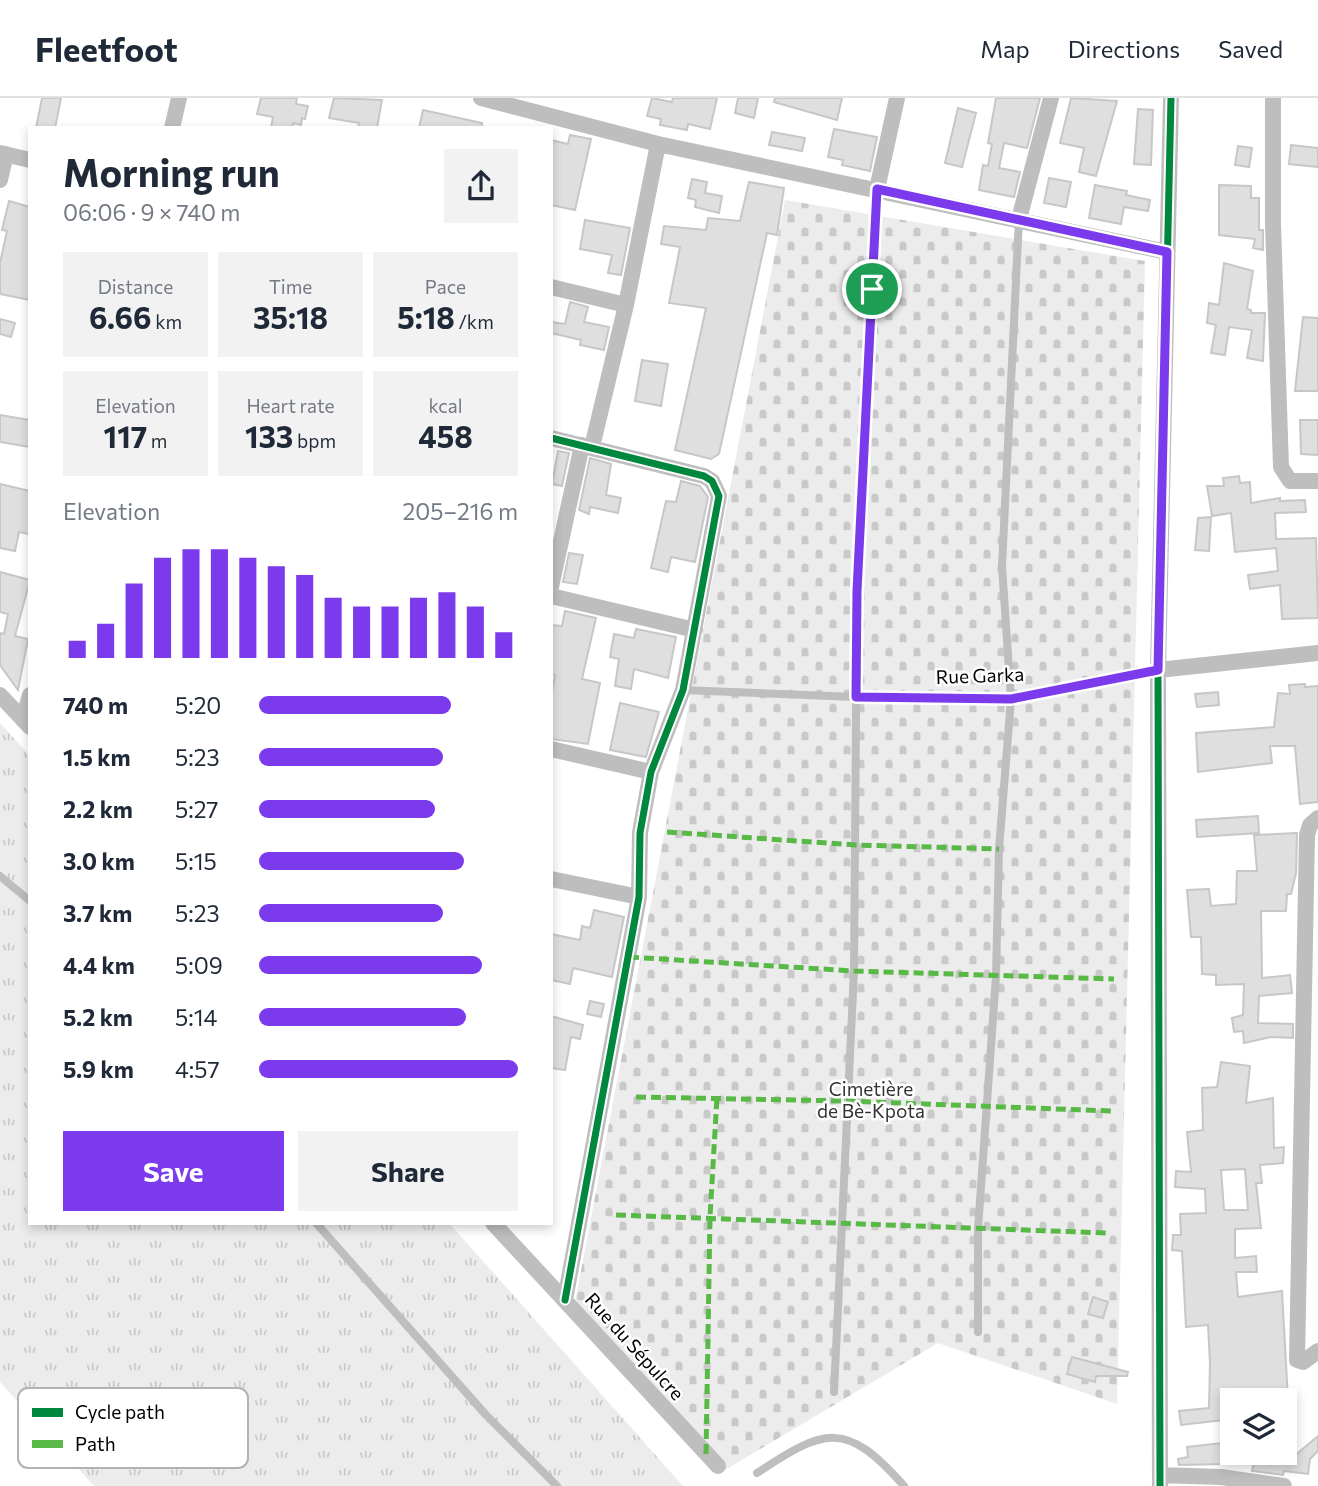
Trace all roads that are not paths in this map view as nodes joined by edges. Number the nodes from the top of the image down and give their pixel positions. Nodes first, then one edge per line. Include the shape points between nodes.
1 (179, 98) edge
2 (481, 98) edge
3 (897, 98) edge
4 (1051, 98) edge
5 (1171, 98) edge
6 (1273, 98) edge
7 (499, 100) edge
8 (172, 126) edge
9 (657, 144) junction
10 (3, 154) edge
11 (28, 160) edge
12 (0, 180) edge
13 (877, 189) junction
14 (1019, 219) junction
15 (1167, 252) junction
16 (553, 287) edge
17 (626, 305) junction
18 (553, 438) edge
19 (587, 446) junction
20 (1318, 481) edge
21 (553, 579) edge
22 (553, 596) edge
23 (695, 630) junction
24 (1318, 653) edge
25 (1158, 670) junction
26 (683, 690) junction
27 (0, 695) edge
28 (856, 697) junction
29 (1011, 699) junction
30 (27, 724) edge
31 (553, 748) edge
32 (651, 772) junction
33 (1314, 821) edge
34 (0, 876) edge
35 (553, 879) edge
36 (639, 897) junction
37 (28, 899) edge
38 (318, 1225) edge
39 (495, 1225) edge
40 (565, 1300) junction
41 (978, 1332) dead end
42 (1318, 1351) edge
43 (834, 1392) dead end
44 (718, 1466) dead end
45 (757, 1473) dead end
46 (1160, 1480) edge
47 (557, 1486) edge
48 (904, 1486) edge
49 (1284, 1486) edge

1 - 8 street
2 - 7 street
3 - 13 street
4 - 14 street
5 - 15 street
6 - 20 street via 1281,467 1290,481
7 - 9 street
9 - 13 street
9 - 17 street
10 - 11 street
10 - 12 street
13 - 14 street
13 - 28 lane
14 - 15 street
14 - 29 lane via 1002,566
15 - 25 street
16 - 17 street
17 - 19 street
18 - 19 street
19 - 21 street
19 - 23 street via 705,476 717,488
22 - 23 street
23 - 26 street
24 - 25 street, Rue Garka
25 - 29 lane, Rue Garka
25 - 46 street
26 - 28 lane, Rue Garka
26 - 32 street
27 - 30 street
28 - 29 lane, Rue Garka
28 - 43 lane via 854,971
29 - 41 lane via 978,1229
31 - 32 street
32 - 36 street via 640,833
33 - 42 street via 1307,835 1297,1360 1303,1362
34 - 37 lane
35 - 36 street
36 - 40 street
38 - 47 lane via 486,1415
39 - 40 street, Rue du Sépulcre
40 - 44 street, Rue du Sépulcre
45 - 48 lane via 781,1457 833,1435 859,1446
46 - 49 street via 1221,1477

